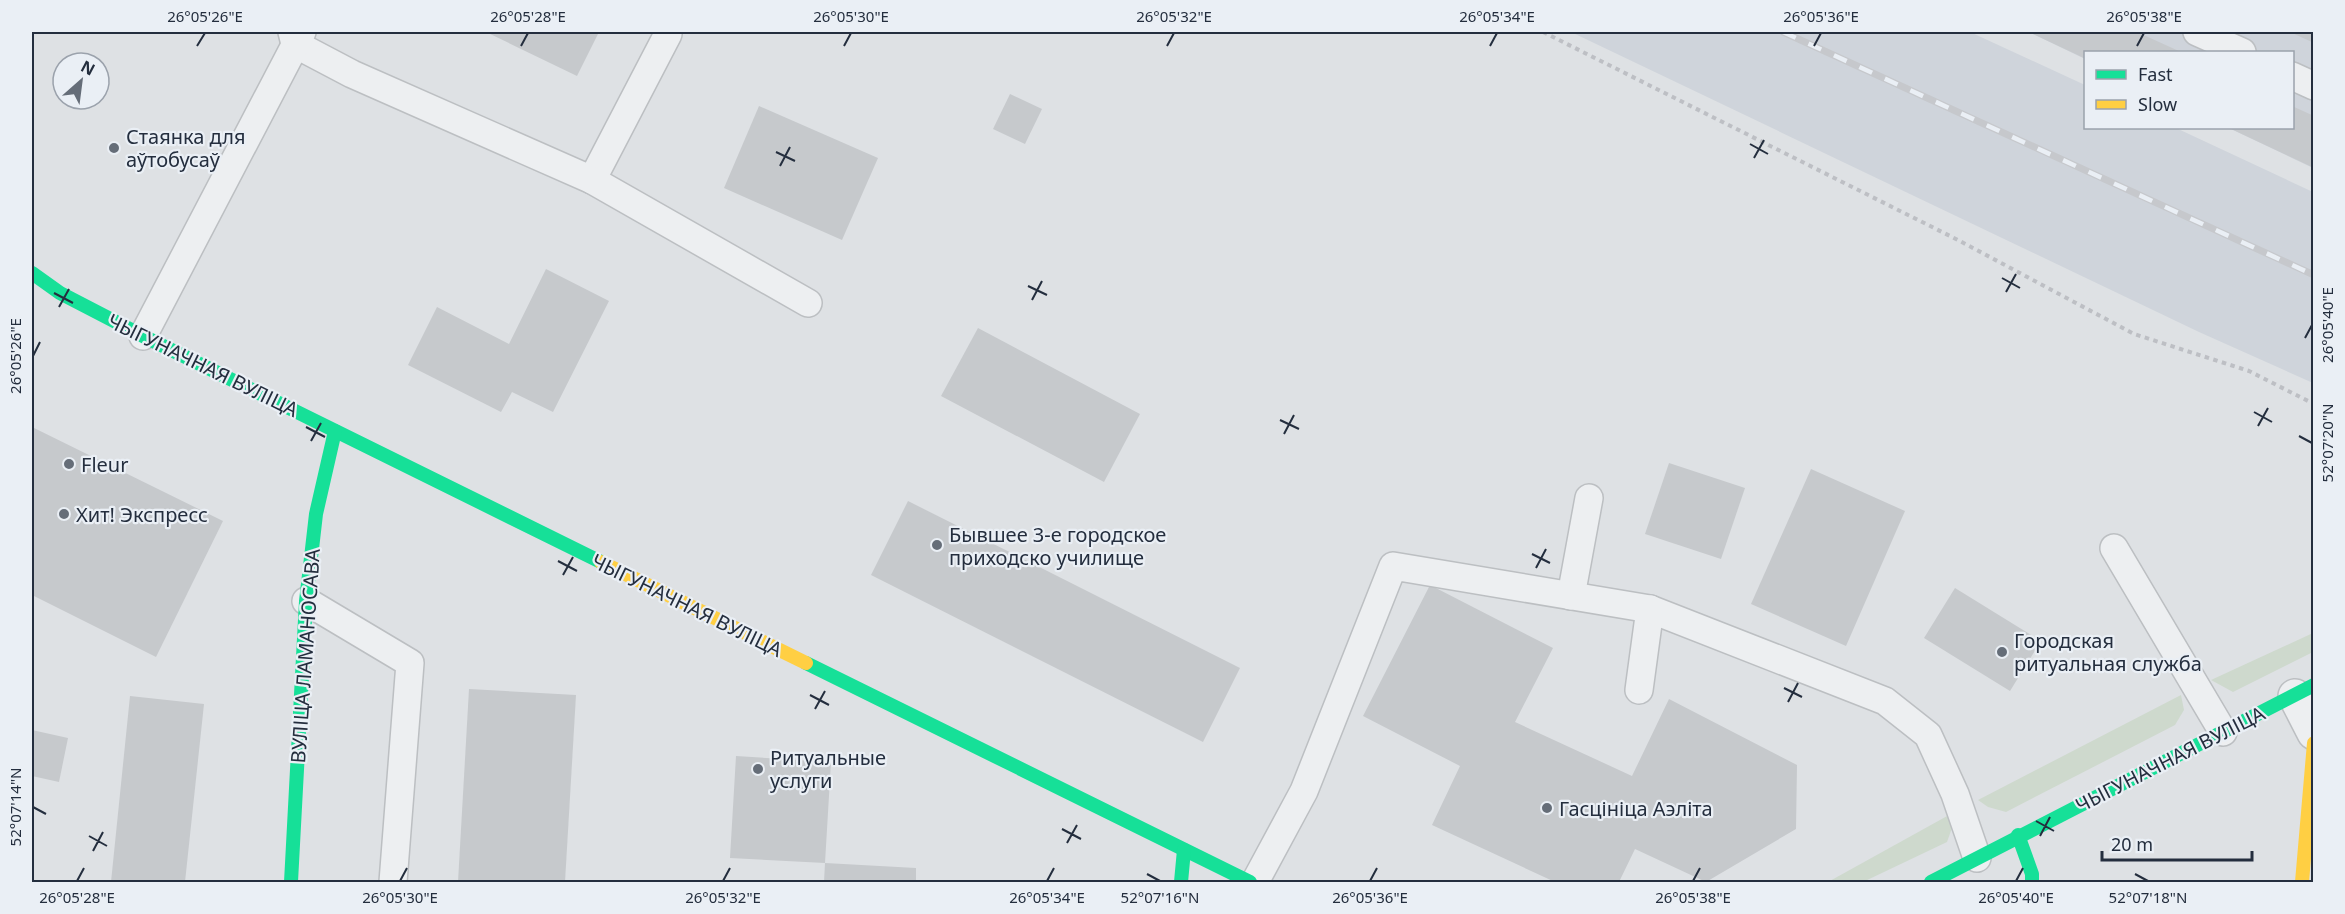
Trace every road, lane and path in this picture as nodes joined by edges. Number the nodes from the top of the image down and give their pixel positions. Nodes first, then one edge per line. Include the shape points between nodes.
1 (1543, 32) edge
2 (2197, 32) edge
3 (668, 34) dead end
4 (296, 36) edge
5 (2240, 51) edge
6 (2294, 77) edge
7 (2313, 86) edge
8 (592, 180) junction
9 (32, 273) edge
10 (808, 303) dead end
11 (142, 336) junction
12 (2313, 404) edge
13 (335, 431) junction
14 (1589, 498) dead end
15 (2114, 548) dead end
16 (1571, 596) junction
17 (306, 601) junction
18 (1650, 609) junction
19 (1638, 690) dead end
20 (2304, 691) edge
21 (2223, 732) junction
22 (2313, 733) edge
23 (2313, 743) edge
24 (2018, 835) junction
25 (1184, 850) junction
26 (1977, 858) junction
27 (291, 882) edge
28 (393, 882) edge
29 (1182, 882) edge
30 (1250, 882) edge
31 (1255, 882) edge
32 (1931, 882) edge
33 (2032, 882) edge
34 (2302, 882) edge

1 - 12 path via 1958,240 2134,334 2249,371
2 - 5 lane
3 - 8 lane
4 - 8 lane via 352,74
4 - 11 lane
6 - 7 lane
8 - 10 lane
9 - 11 street, ЧЫГУНАЧНАЯ ВУЛІЦА via 60,293
11 - 13 street, ЧЫГУНАЧНАЯ ВУЛІЦА
13 - 17 street, ВУЛІЦА ЛАМАНОСАВА via 316,514
13 - 25 street, ЧЫГУНАЧНАЯ ВУЛІЦА
14 - 16 lane
15 - 21 lane
16 - 18 lane
16 - 31 lane via 1393,566 1304,791
17 - 27 street, ВУЛІЦА ЛАМАНОСАВА
17 - 28 lane via 410,663
18 - 19 lane
18 - 26 lane via 1885,701 1928,735 1955,794
20 - 21 street, ЧЫГУНАЧНАЯ ВУЛІЦА
20 - 22 street
21 - 24 street, ЧЫГУНАЧНАЯ ВУЛІЦА
23 - 34 street
24 - 26 street, ЧЫГУНАЧНАЯ ВУЛІЦА
24 - 33 street
25 - 29 street
25 - 30 street, ЧЫГУНАЧНАЯ ВУЛІЦА
26 - 32 street, ЧЫГУНАЧНАЯ ВУЛІЦА

